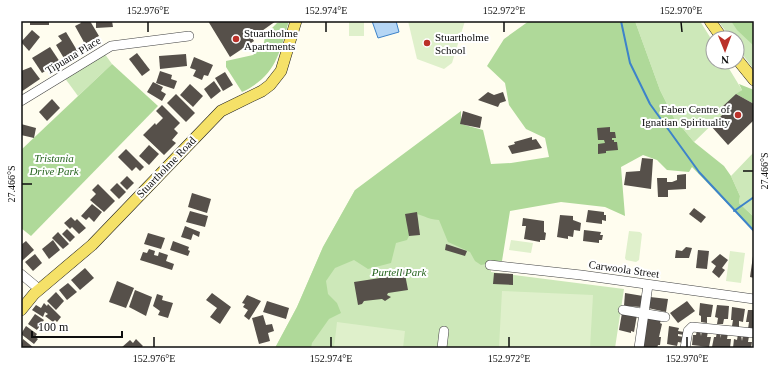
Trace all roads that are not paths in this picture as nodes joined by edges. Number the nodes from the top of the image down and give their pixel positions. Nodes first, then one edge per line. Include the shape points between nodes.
1 (296, 21) edge
2 (710, 21) edge
3 (716, 30) edge
4 (189, 36) dead end
5 (745, 69) edge
6 (754, 80) edge
7 (21, 101) edge
8 (490, 265) dead end
9 (21, 274) edge
10 (648, 285) junction
11 (40, 289) junction
12 (754, 299) edge
13 (21, 310) edge
14 (623, 310) dead end
15 (644, 313) junction
16 (664, 317) dead end
17 (444, 331) dead end
18 (754, 333) edge
19 (442, 348) edge
20 (639, 348) edge
21 (685, 348) edge

1 - 11 main road, Stuartholme Road via 281,71 270,85 221,111 92,245
2 - 3 main road
4 - 7 street, Tipuana Place via 111,46
5 - 6 main road
8 - 10 street, Carwoola Street
9 - 11 street
10 - 12 street, Carwoola Street
10 - 15 street
11 - 13 main road, Stuartholme Road
14 - 15 street
15 - 16 street
15 - 20 street
17 - 19 street
18 - 21 street via 692,327 688,331

